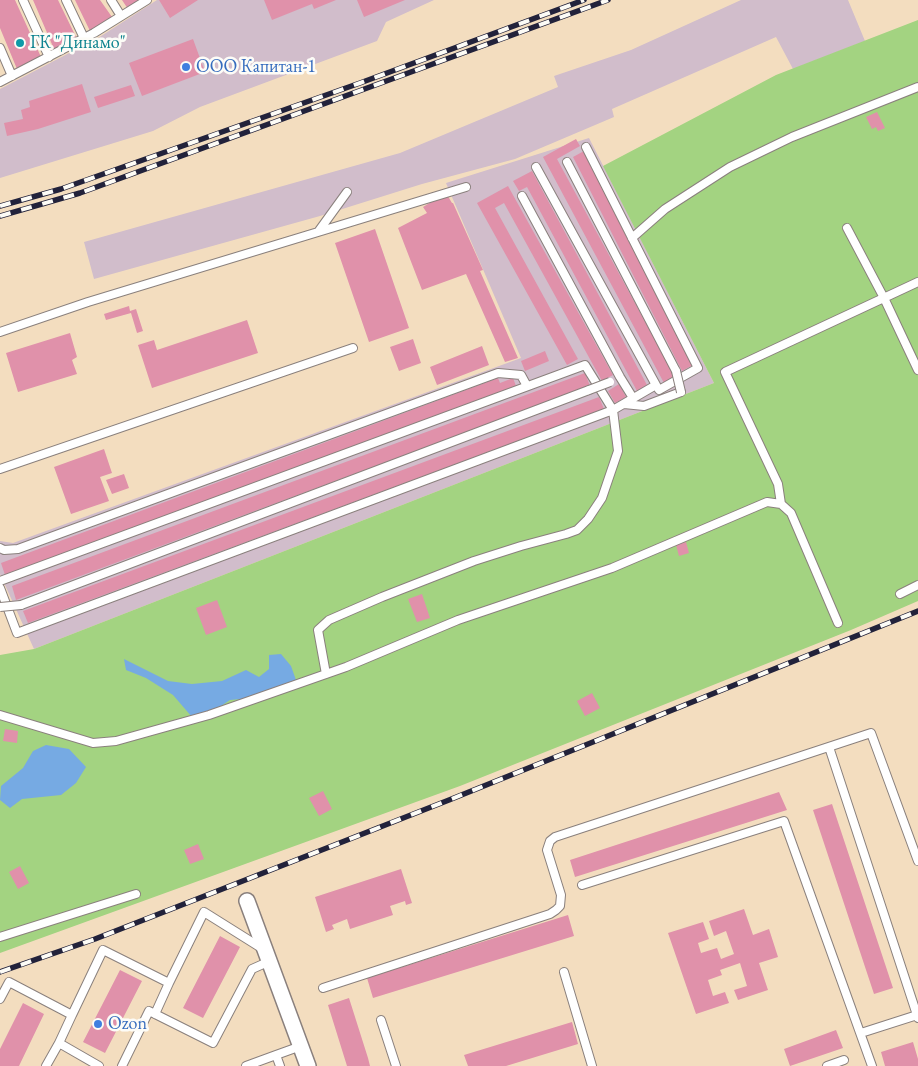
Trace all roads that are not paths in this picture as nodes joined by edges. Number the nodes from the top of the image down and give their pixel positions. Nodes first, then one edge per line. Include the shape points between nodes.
1 (23, 0) edge
2 (66, 0) edge
3 (111, 0) edge
4 (147, 0) edge
5 (121, 16) junction
6 (84, 38) junction
7 (0, 48) edge
8 (49, 57) junction
9 (12, 76) junction
10 (0, 82) edge
11 (918, 87) edge
12 (586, 147) dead end
13 (567, 162) dead end
14 (536, 167) dead end
15 (466, 187) dead end
16 (347, 192) dead end
17 (522, 196) dead end
18 (847, 228) dead end
19 (318, 232) junction
20 (632, 238) junction
21 (918, 282) edge
22 (884, 298) junction
23 (0, 332) edge
24 (353, 348) dead end
25 (918, 370) edge
26 (620, 377) junction
27 (656, 385) junction
28 (527, 386) junction
29 (633, 398) junction
30 (624, 404) junction
31 (613, 410) junction
32 (0, 469) edge
33 (781, 504) junction
34 (0, 548) edge
35 (0, 581) edge
36 (918, 585) edge
37 (0, 588) edge
38 (900, 594) dead end
39 (0, 607) edge
40 (838, 623) dead end
41 (326, 674) junction
42 (0, 715) edge
43 (829, 747) junction
44 (918, 861) edge
45 (582, 885) dead end
46 (136, 894) dead end
47 (247, 900) dead end
48 (0, 937) edge
49 (268, 956) junction
50 (564, 972) dead end
51 (169, 983) junction
52 (323, 988) dead end
53 (0, 999) edge
54 (155, 1014) junction
55 (72, 1016) junction
56 (918, 1017) edge
57 (381, 1020) dead end
58 (861, 1033) junction
59 (59, 1043) junction
60 (301, 1046) junction
61 (276, 1055) junction
62 (844, 1060) dead end
63 (46, 1066) edge
64 (100, 1066) edge
65 (122, 1066) edge
66 (246, 1066) edge
67 (280, 1066) edge
68 (308, 1066) edge
69 (396, 1066) edge
70 (592, 1066) edge
71 (827, 1066) edge
72 (872, 1066) edge

1 - 8 lane
2 - 6 lane
3 - 5 lane
4 - 5 lane
5 - 6 lane
6 - 8 lane
7 - 9 lane
8 - 9 lane
9 - 10 lane
11 - 20 lane via 792,137 730,167 665,209
12 - 20 lane
13 - 30 lane, bridge via 676,371 681,392 644,406
14 - 27 lane
15 - 19 lane
16 - 19 lane
17 - 26 lane
18 - 22 lane
19 - 23 lane
20 - 27 lane via 698,368 659,390
21 - 22 lane
22 - 25 lane
22 - 33 lane via 725,372 778,484
24 - 32 lane
26 - 29 lane
26 - 39 lane, bridge via 21,605
27 - 29 lane
28 - 31 lane via 585,365
28 - 34 lane via 521,375 498,373 18,549
28 - 35 lane
29 - 30 lane
30 - 31 lane
31 - 37 lane via 18,633
31 - 41 lane via 618,451 602,498 577,530 474,562 329,620 318,630
33 - 40 lane via 791,513
33 - 41 lane via 767,502 612,568 458,620
36 - 38 lane
41 - 42 lane via 209,715 116,741 93,743
43 - 44 lane via 871,733
43 - 52 lane via 554,837 547,850 561,895 556,910
43 - 56 lane
45 - 58 lane via 784,821
46 - 48 lane
47 - 49 street
49 - 51 lane via 204,912
49 - 54 lane via 252,968 214,1043
49 - 60 street
50 - 70 lane
51 - 54 lane
51 - 55 lane via 104,950
53 - 55 lane via 9,982
54 - 65 lane via 149,1010
55 - 59 lane
56 - 58 lane
57 - 69 lane
58 - 72 lane
59 - 63 lane
59 - 64 lane
60 - 61 lane
60 - 68 street
61 - 66 lane
61 - 67 lane
62 - 71 lane

